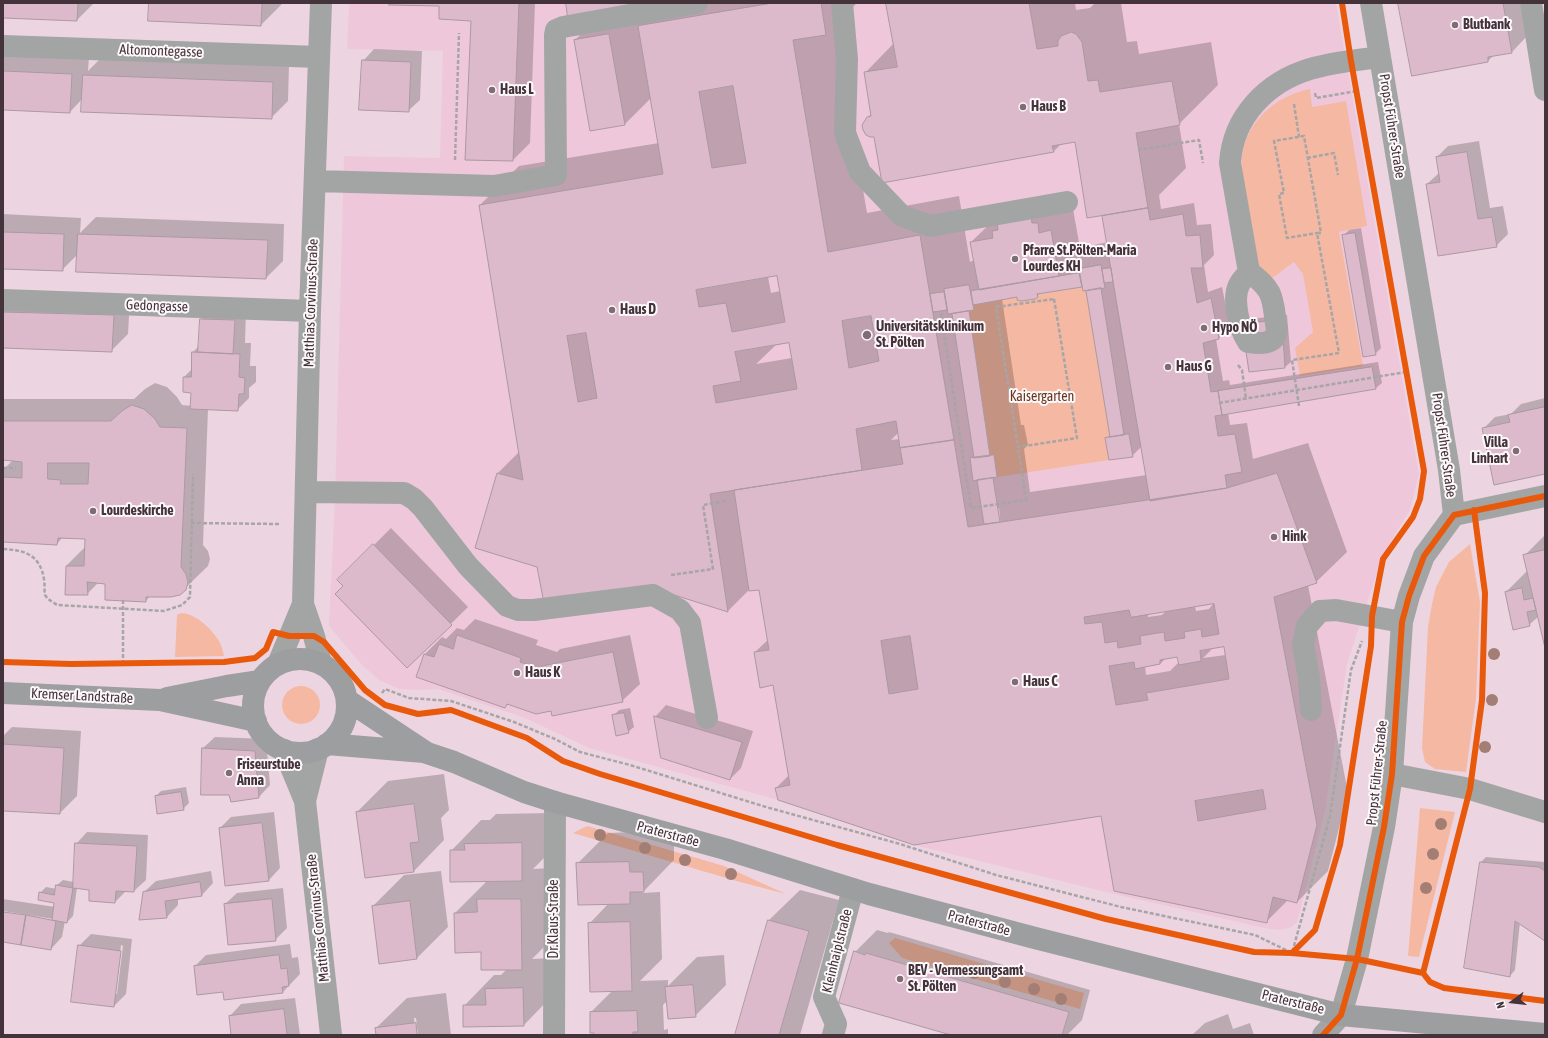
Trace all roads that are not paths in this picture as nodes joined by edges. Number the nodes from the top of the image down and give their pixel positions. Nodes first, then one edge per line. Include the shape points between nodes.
1 (321, 3) edge
2 (697, 3) edge
3 (842, 3) edge
4 (1371, 3) edge
5 (1531, 3) edge
6 (3, 46) edge
7 (319, 57) junction
8 (1380, 57) junction
9 (1545, 90) edge
10 (316, 180) junction
11 (1067, 202) dead end
12 (1249, 272) dead end
13 (3, 300) edge
14 (310, 311) junction
15 (306, 492) junction
16 (1545, 496) edge
17 (1454, 515) junction
18 (303, 604) junction
19 (1402, 622) junction
20 (321, 663) junction
21 (278, 664) junction
22 (260, 681) junction
23 (3, 692) edge
24 (160, 700) junction
25 (347, 700) junction
26 (1311, 710) dead end
27 (707, 718) dead end
28 (256, 721) junction
29 (323, 746) junction
30 (284, 750) junction
31 (427, 753) junction
32 (1392, 774) junction
33 (305, 801) junction
34 (555, 802) junction
35 (1545, 812) edge
36 (853, 889) junction
37 (1341, 1015) junction
38 (1545, 1034) edge
39 (331, 1035) edge
40 (554, 1035) edge
41 (833, 1035) edge
42 (1322, 1035) edge

1 - 7 street, Matthias Corvinus-Straße
2 - 10 street via 556,30 556,175 494,186
3 - 11 street via 847,59 845,133 860,172 902,216 930,226
4 - 8 street, Propst Führer-Straße
5 - 9 street
6 - 7 street, Altomontegasse
7 - 10 street, Matthias Corvinus-Straße
8 - 12 street via 1311,69 1290,77 1264,93 1241,122 1234,137 1230,163
8 - 17 street, Propst Führer-Straße via 1449,470
10 - 14 street, Matthias Corvinus-Straße
13 - 14 street, Gedongasse
14 - 15 street, Matthias Corvinus-Straße
15 - 18 street, Matthias Corvinus-Straße
15 - 27 street via 404,493 423,508 494,595 507,606 518,610 653,595 680,610 690,623
16 - 17 street
17 - 19 street, Propst Führer-Straße via 1424,556
18 - 20 street, Matthias Corvinus-Straße
18 - 21 street, Matthias Corvinus-Straße
19 - 26 street via 1336,610 1320,611 1307,626 1303,645
19 - 32 street, Propst Führer-Straße
20 - 21 main road via 301,658
20 - 25 main road via 336,675
21 - 22 main road
22 - 24 main road, Kremser Landstraße
22 - 28 main road via 254,701
23 - 24 main road, Kremser Landstraße
24 - 28 main road, Kremser Landstraße
25 - 29 main road via 342,725 334,738
25 - 31 main road, Praterstraße
28 - 30 main road via 267,739
29 - 30 main road via 301,752
29 - 31 main road, Praterstraße
29 - 33 street, Matthias Corvinus-Straße
30 - 33 street, Matthias Corvinus-Straße
31 - 34 main road, Praterstraße
32 - 35 street via 1470,789
32 - 37 street, Propst Führer-Straße via 1358,959
33 - 39 street, Matthias Corvinus-Straße
34 - 36 main road, Praterstraße via 725,849
34 - 40 street, Dr.Klaus-Straße
36 - 37 main road, Praterstraße via 1027,936
36 - 41 street, Kleinhaiplstraße via 824,997 836,1024
37 - 38 main road, Praterstraße
37 - 42 street, Propst Führer-Straße

